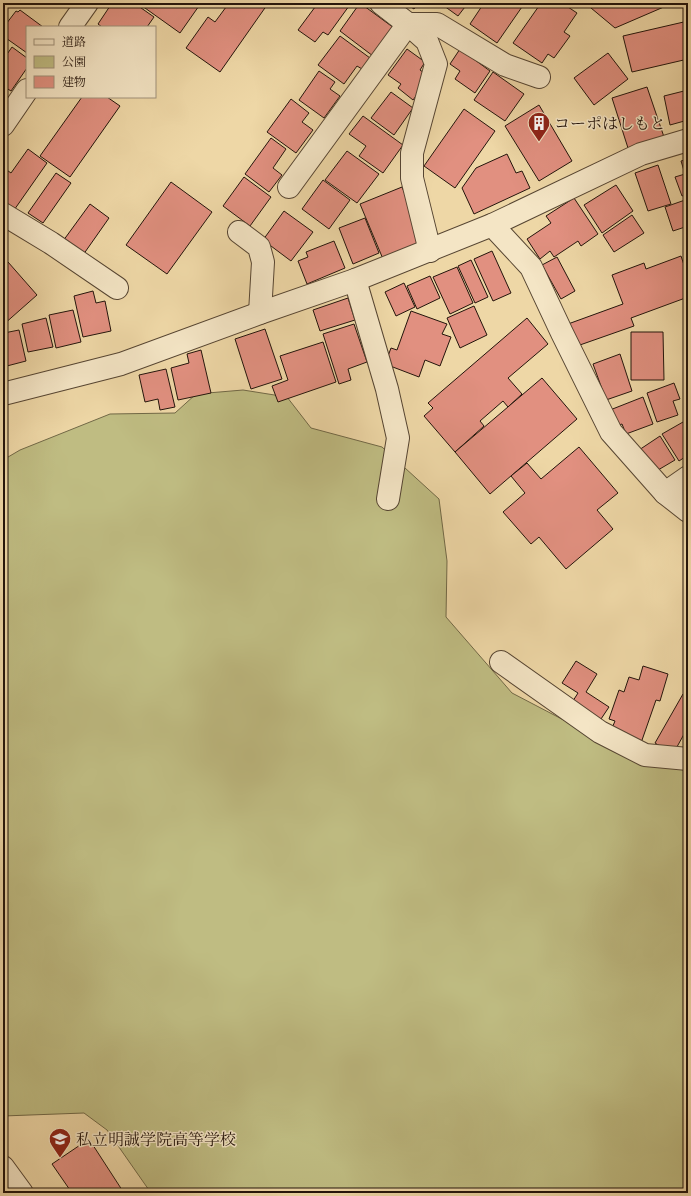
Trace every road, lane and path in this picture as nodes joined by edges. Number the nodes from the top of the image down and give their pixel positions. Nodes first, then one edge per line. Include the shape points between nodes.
1 (87, 3) edge
2 (381, 3) edge
3 (408, 24) junction
4 (71, 26) edge
5 (539, 77) dead end
6 (26, 91) edge
7 (3, 125) edge
8 (688, 140) edge
9 (289, 187) dead end
10 (3, 214) edge
11 (492, 225) junction
12 (239, 232) dead end
13 (430, 251) junction
14 (355, 280) junction
15 (117, 288) dead end
16 (260, 313) junction
17 (3, 394) edge
18 (688, 477) edge
19 (665, 493) junction
20 (388, 499) dead end
21 (688, 511) edge
22 (501, 662) dead end
23 (688, 759) edge
24 (3, 1167) edge
25 (22, 1193) edge

1 - 4 street
2 - 3 street
3 - 5 street via 437,24 505,65
3 - 9 street
3 - 13 street via 427,41 436,64 412,153 412,178
6 - 7 street
8 - 11 street via 641,154
10 - 15 street
11 - 13 street
11 - 19 street via 531,267 611,432
12 - 16 street via 259,247 263,262
13 - 14 street
14 - 16 street
14 - 20 street via 387,389 398,438
16 - 17 street via 121,364
18 - 19 street
19 - 21 street
22 - 23 street via 600,732 645,755
24 - 25 street

